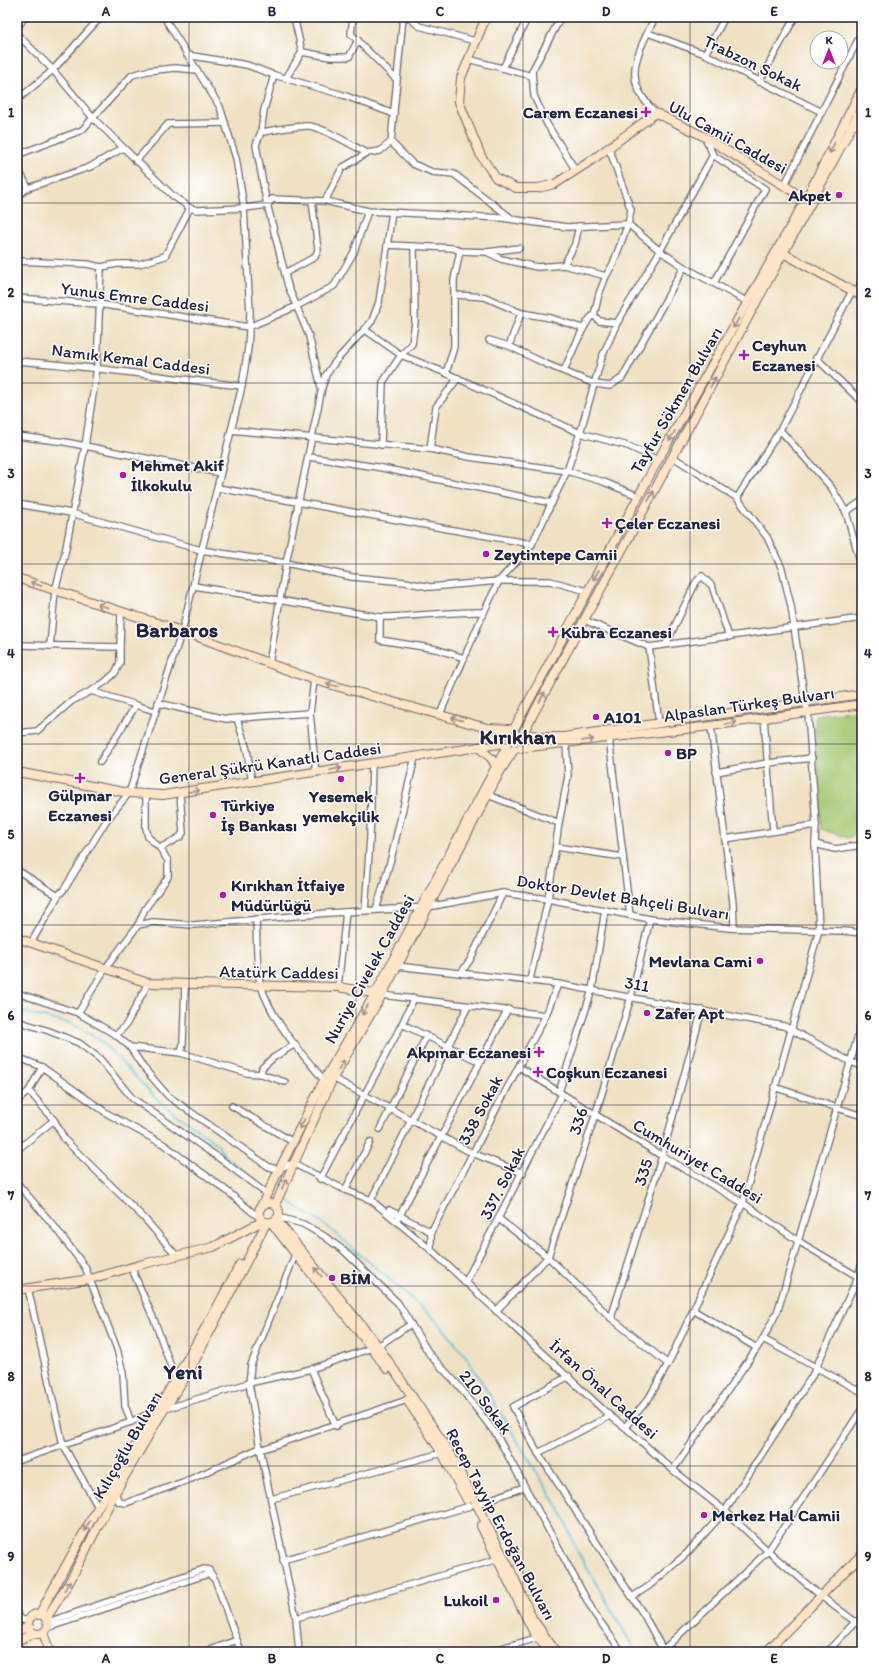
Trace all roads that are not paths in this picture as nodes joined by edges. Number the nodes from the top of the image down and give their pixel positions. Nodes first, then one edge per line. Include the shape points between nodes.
1 (25, 17) edge
2 (104, 17) edge
3 (164, 17) edge
4 (294, 17) edge
5 (353, 17) edge
6 (403, 17) edge
7 (408, 17) edge
8 (486, 17) edge
9 (528, 17) edge
10 (561, 17) edge
11 (655, 17) edge
12 (725, 17) edge
13 (795, 17) edge
14 (17, 28) edge
15 (862, 32) edge
16 (648, 33) junction
17 (17, 34) edge
18 (358, 40) junction
19 (475, 41) junction
20 (302, 52) junction
21 (705, 54) junction
22 (187, 55) junction
23 (468, 58) junction
24 (502, 68) junction
25 (53, 70) junction
26 (197, 70) junction
27 (274, 75) junction
28 (532, 76) junction
29 (286, 78) junction
30 (396, 80) junction
31 (759, 82) junction
32 (862, 88) edge
33 (17, 100) edge
34 (862, 107) edge
35 (822, 112) junction
36 (656, 113) junction
37 (394, 114) junction
38 (93, 118) junction
39 (225, 123) junction
40 (848, 126) junction
41 (862, 126) edge
42 (261, 132) junction
43 (705, 137) junction
44 (391, 142) junction
45 (123, 148) junction
46 (609, 148) junction
47 (367, 153) junction
48 (17, 155) edge
49 (713, 155) junction
50 (136, 160) junction
51 (17, 166) edge
52 (576, 171) junction
53 (784, 186) junction
54 (28, 188) junction
55 (17, 196) edge
56 (806, 199) junction
57 (312, 200) junction
58 (325, 201) junction
59 (268, 205) junction
60 (190, 208) junction
61 (244, 208) junction
62 (368, 211) junction
63 (392, 212) junction
64 (512, 220) junction
65 (628, 224) junction
66 (579, 226) junction
67 (387, 245) junction
68 (414, 246) junction
69 (519, 248) dead end
70 (460, 250) junction
71 (660, 251) junction
72 (487, 252) junction
73 (783, 253) junction
74 (17, 261) edge
75 (564, 265) junction
76 (101, 267) junction
77 (684, 267) junction
78 (285, 273) junction
79 (606, 276) junction
80 (862, 281) edge
81 (714, 283) junction
82 (857, 293) edge
83 (455, 295) junction
84 (17, 298) edge
85 (748, 302) junction
86 (98, 304) junction
87 (297, 306) junction
88 (522, 313) junction
89 (594, 315) junction
90 (617, 323) junction
91 (249, 327) junction
92 (582, 328) junction
93 (364, 329) junction
94 (489, 340) dead end
95 (509, 346) junction
96 (401, 355) junction
97 (816, 358) junction
98 (17, 360) edge
99 (97, 368) junction
100 (564, 370) junction
101 (446, 373) junction
102 (458, 378) junction
103 (595, 384) junction
104 (242, 386) junction
105 (322, 388) junction
106 (862, 402) edge
107 (231, 430) junction
108 (780, 430) junction
109 (580, 433) junction
110 (17, 436) edge
111 (311, 439) junction
112 (381, 445) junction
113 (85, 446) junction
114 (430, 449) junction
115 (673, 457) junction
116 (309, 458) junction
117 (658, 460) junction
118 (567, 471) junction
119 (220, 473) junction
120 (218, 488) junction
121 (638, 496) junction
122 (737, 498) junction
123 (862, 501) edge
124 (552, 503) junction
125 (17, 504) edge
126 (299, 504) junction
127 (846, 512) junction
128 (71, 513) junction
129 (532, 544) junction
130 (201, 550) junction
131 (286, 563) junction
132 (862, 568) edge
133 (17, 578) edge
134 (500, 581) junction
135 (194, 586) junction
136 (55, 591) junction
137 (587, 591) junction
138 (281, 601) junction
139 (121, 612) junction
140 (484, 612) junction
141 (380, 617) junction
142 (862, 618) edge
143 (584, 620) junction
144 (795, 628) junction
145 (182, 631) junction
146 (729, 637) junction
147 (666, 644) junction
148 (17, 645) edge
149 (50, 646) junction
150 (120, 647) junction
151 (649, 647) junction
152 (464, 658) junction
153 (270, 664) junction
154 (314, 680) junction
155 (91, 691) junction
156 (862, 694) edge
157 (158, 702) junction
158 (805, 702) junction
159 (862, 704) edge
160 (136, 705) junction
161 (155, 711) junction
162 (808, 712) junction
163 (310, 713) junction
164 (440, 714) junction
165 (764, 718) junction
166 (237, 719) junction
167 (659, 722) junction
168 (711, 726) junction
169 (512, 728) junction
170 (525, 732) junction
171 (17, 733) edge
172 (609, 737) junction
173 (566, 743) junction
174 (512, 747) junction
175 (479, 748) junction
176 (415, 757) junction
177 (812, 758) junction
178 (100, 762) dead end
179 (372, 763) junction
180 (768, 763) junction
181 (496, 766) junction
182 (17, 772) edge
183 (716, 772) junction
184 (316, 773) junction
185 (252, 782) junction
186 (129, 793) junction
187 (180, 794) junction
188 (146, 795) junction
189 (488, 795) junction
190 (559, 823) junction
191 (816, 825) junction
192 (773, 831) junction
193 (725, 838) junction
194 (815, 844) junction
195 (862, 844) edge
196 (556, 847) junction
197 (160, 848) junction
198 (623, 857) junction
199 (17, 870) edge
200 (503, 893) junction
201 (58, 896) junction
202 (548, 899) junction
203 (425, 907) junction
204 (376, 910) junction
205 (605, 910) junction
206 (366, 911) junction
207 (346, 912) junction
208 (630, 915) junction
209 (256, 919) junction
210 (650, 919) junction
211 (138, 925) junction
212 (734, 928) junction
213 (819, 930) junction
214 (862, 933) edge
215 (17, 938) edge
216 (31, 943) junction
217 (397, 966) junction
218 (105, 969) junction
219 (461, 973) junction
220 (530, 980) junction
221 (148, 983) junction
222 (558, 984) junction
223 (186, 985) junction
224 (260, 985) junction
225 (338, 987) junction
226 (592, 990) junction
227 (17, 993) edge
228 (379, 993) junction
229 (631, 997) junction
230 (414, 998) junction
231 (468, 1006) junction
232 (508, 1009) junction
233 (702, 1010) junction
234 (78, 1013) junction
235 (546, 1015) junction
236 (17, 1021) edge
237 (862, 1022) edge
238 (402, 1024) junction
239 (793, 1030) junction
240 (116, 1035) junction
241 (426, 1037) junction
242 (295, 1044) junction
243 (448, 1046) junction
244 (130, 1047) junction
245 (181, 1053) junction
246 (17, 1057) edge
247 (480, 1062) junction
248 (851, 1062) junction
249 (862, 1066) edge
250 (42, 1067) junction
251 (519, 1067) junction
252 (261, 1074) junction
253 (333, 1078) junction
254 (324, 1080) junction
255 (285, 1082) dead end
256 (774, 1087) junction
257 (29, 1091) junction
258 (560, 1093) junction
259 (364, 1096) junction
260 (17, 1101) edge
261 (232, 1106) dead end
262 (837, 1107) junction
263 (390, 1109) junction
264 (595, 1116) junction
265 (862, 1116) edge
266 (54, 1120) junction
267 (410, 1120) junction
268 (380, 1129) dead end
269 (440, 1136) junction
270 (293, 1142) junction
271 (370, 1142) dead end
272 (17, 1150) edge
273 (472, 1153) junction
274 (662, 1156) junction
275 (293, 1163) junction
276 (278, 1169) junction
277 (523, 1173) junction
278 (320, 1179) junction
279 (17, 1183) edge
280 (345, 1190) junction
281 (266, 1194) junction
282 (371, 1200) junction
283 (744, 1203) junction
284 (275, 1206) junction
285 (260, 1208) junction
286 (399, 1216) junction
287 (499, 1219) junction
288 (271, 1220) junction
289 (431, 1232) junction
290 (798, 1241) junction
291 (431, 1250) junction
292 (176, 1255) junction
293 (295, 1255) junction
294 (548, 1257) junction
295 (862, 1263) edge
296 (131, 1267) junction
297 (860, 1278) edge
298 (90, 1279) junction
299 (465, 1283) junction
300 (28, 1288) junction
301 (17, 1290) edge
302 (693, 1310) junction
303 (496, 1311) junction
304 (611, 1318) junction
305 (411, 1324) junction
306 (763, 1339) junction
307 (375, 1347) junction
308 (757, 1348) junction
309 (668, 1364) junction
310 (816, 1368) junction
311 (311, 1369) junction
312 (568, 1376) junction
313 (175, 1378) junction
314 (249, 1383) junction
315 (862, 1392) edge
316 (407, 1400) junction
317 (161, 1409) junction
318 (862, 1409) edge
319 (610, 1416) junction
320 (131, 1422) junction
321 (336, 1426) junction
322 (625, 1427) junction
323 (62, 1445) junction
324 (260, 1449) junction
325 (442, 1453) junction
326 (538, 1453) junction
327 (17, 1461) edge
328 (673, 1470) junction
329 (524, 1488) junction
330 (115, 1493) junction
331 (271, 1499) junction
332 (473, 1505) junction
333 (98, 1507) junction
334 (725, 1511) junction
335 (768, 1551) junction
336 (862, 1554) edge
337 (498, 1559) junction
338 (284, 1560) junction
339 (821, 1596) junction
340 (632, 1597) junction
341 (17, 1614) edge
342 (296, 1618) junction
343 (856, 1621) junction
344 (40, 1624) junction
345 (862, 1627) edge
346 (17, 1631) edge
347 (537, 1638) junction
348 (237, 1640) junction
349 (17, 1641) edge
350 (663, 1651) edge
351 (50, 1652) edge
352 (205, 1652) edge
353 (241, 1652) edge
354 (299, 1652) edge
355 (487, 1652) edge
356 (549, 1652) edge
357 (556, 1652) edge
358 (622, 1652) edge
359 (766, 1652) edge
360 (827, 1652) edge

1 - 14 street
2 - 25 street via 96,22
3 - 22 street
4 - 20 street
5 - 18 street via 351,34
6 - 30 street
7 - 19 street via 419,26
8 - 19 street, Ulu Camii Caddesi
9 - 24 street
10 - 28 street via 532,71
11 - 16 street
12 - 21 street
13 - 31 street
15 - 35 street
16 - 21 street, Trabzon Sokak
16 - 36 street via 634,69 634,82 644,102
17 - 25 street
18 - 20 street via 349,57 330,57
18 - 30 street
19 - 23 street, Ulu Camii Caddesi
20 - 29 street
21 - 31 street, Trabzon Sokak
22 - 26 street
22 - 27 street via 247,65
23 - 24 street
23 - 52 street, Ulu Camii Caddesi via 461,78 459,102 481,156 496,178 516,188 538,188 555,184
24 - 28 street
25 - 33 street
25 - 38 street
26 - 38 street via 175,68 132,75
26 - 39 street via 220,107
27 - 29 street
27 - 42 street
28 - 52 street via 534,96 547,124
29 - 37 street
30 - 37 street
31 - 35 street, Trabzon Sokak
32 - 40 street, Tayfur Sökmen Bulvarı
34 - 40 street, Tayfur Sökmen Bulvarı
35 - 53 street
36 - 43 street, Ulu Camii Caddesi
36 - 46 street, Ulu Camii Caddesi
37 - 44 street
38 - 45 street
38 - 48 street via 82,130
39 - 50 street via 168,124
39 - 61 street via 236,158
40 - 41 street
40 -> 56 street, Tayfur Sökmen Bulvarı
40 - 73 street, Tayfur Sökmen Bulvarı
42 - 47 street via 308,126 322,129
42 - 59 street via 256,145
43 - 49 street
43 - 53 street, Ulu Camii Caddesi
44 - 47 street via 380,151
44 - 64 street via 413,164 432,172 454,174
45 - 50 street
45 - 54 street via 90,167
46 - 52 street, Ulu Camii Caddesi
46 - 65 street via 631,210
47 - 58 street via 342,168
49 - 71 street
49 - 81 street via 765,189
50 - 60 street via 172,195
51 - 54 street
53 - 56 street, Ulu Camii Caddesi
54 - 55 street
56 - 85 street, Tayfur Sökmen Bulvarı
57 - 58 street
57 - 59 street via 272,199
57 - 78 street via 318,250 315,257
58 - 62 street
59 - 61 street
59 - 78 street
60 - 61 street
60 - 76 street via 165,256 139,264
61 - 91 street
62 - 63 street
62 - 87 street via 354,252 334,286
63 - 64 street
63 - 67 street
64 - 66 street
65 - 66 street
65 - 71 street
65 - 79 street
66 - 75 street via 575,244
67 - 68 street
67 - 93 street via 378,302 372,321
68 - 70 street
68 - 96 street via 416,322 412,344
69 - 72 street
70 - 72 street
70 - 83 street via 454,280
71 - 77 street
71 - 90 street
72 - 75 street via 501,259 537,267
73 - 82 street
115 -> 73 street, Tayfur Sökmen Bulvarı
74 - 76 street
75 - 79 street
76 - 86 street
77 - 81 street
77 - 103 street via 622,378 610,386
78 - 87 street
79 - 89 street
80 - 82 street
81 - 85 street
82 - 97 street
83 - 88 street via 485,297
83 - 101 street via 454,347
84 - 86 street, Yunus Emre Caddesi
85 -> 117 street, Tayfur Sökmen Bulvarı
86 - 91 street, Yunus Emre Caddesi
86 - 99 street
87 - 91 street
87 - 105 street via 309,336
88 - 92 street via 551,318
88 - 95 street
89 - 90 street via 599,321
89 - 92 street via 590,316
90 - 103 street via 602,357
91 - 104 street
92 - 100 street
93 - 96 street
93 - 105 street via 326,376
94 - 95 street
95 - 100 street
96 - 101 street
96 - 112 street via 383,382
97 - 106 street
97 - 108 street
98 - 99 street, Namık Kemal Caddesi
99 - 104 street, Namık Kemal Caddesi
99 - 113 street
100 - 103 street
101 - 102 street
102 - 109 street
102 - 114 street via 436,407
103 - 109 street
104 - 107 street
105 - 111 street
107 - 111 street
107 - 119 street
108 - 122 street
108 - 127 street via 831,486
109 - 117 street via 628,446
109 - 118 street
110 - 113 street
111 - 112 street
111 - 116 street
112 - 114 street
113 - 119 street
113 - 128 street
114 - 118 street via 469,458
115 - 122 street
143 -> 115 street, Tayfur Sökmen Bulvarı
116 - 124 street via 377,468
116 - 126 street
117 - 121 street, Tayfur Sökmen Bulvarı
118 - 121 street
118 - 124 street
119 - 120 street
120 - 126 street
120 - 130 street
121 -> 137 street, Tayfur Sökmen Bulvarı
122 - 144 street via 767,536 782,569
123 - 127 street
124 - 129 street
125 - 128 street
126 - 129 street
126 - 131 street
127 - 132 street
128 - 130 street
128 - 136 street via 65,553
129 - 134 street
130 - 131 street
130 - 135 street
131 - 134 street via 430,587
131 - 138 street
136 -> 133 street
134 - 137 street via 550,582
134 - 140 street
135 - 138 street
135 - 145 street
139 -> 136 street
136 - 149 street
137 - 169 street, Tayfur Sökmen Bulvarı
138 - 141 street
138 - 153 street
139 - 145 street
139 - 150 street
140 - 141 street via 460,611
140 - 152 street
141 - 152 street via 380,640 436,649
142 - 144 street
143 - 151 street
170 -> 143 street, Tayfur Sökmen Bulvarı
144 - 146 street
144 - 158 street
145 - 153 street
145 - 157 street
146 - 147 street
146 - 147 street via 712,586 702,576 696,582
147 - 151 street
148 - 149 street
149 - 150 street
150 - 155 street via 120,663 115,673
151 - 167 street
152 - 164 street
153 - 154 street
154 - 163 street
164 -> 154 street
155 - 160 street
155 - 171 street via 72,701 37,731
156 - 158 street, Alpaslan Türkeş Bulvarı
157 - 161 street
157 - 166 street via 211,716
158 - 162 street
158 - 167 street, Alpaslan Türkeş Bulvarı
159 - 162 street, Alpaslan Türkeş Bulvarı
160 - 161 street
160 - 178 street
161 - 186 street
162 - 165 street, Alpaslan Türkeş Bulvarı
162 - 177 street
163 - 166 street
163 - 184 street
169 -> 164 street via 487,728
168 -> 165 street, Alpaslan Türkeş Bulvarı
165 - 180 street
166 - 185 street via 247,750
167 - 170 street, Alpaslan Türkeş Bulvarı via 563,737 543,737
168 - 172 street, Alpaslan Türkeş Bulvarı
168 - 183 street
169 - 170 street
169 - 174 street, Nuriye Civelek Caddesi via 504,735
170 - 174 street, Nuriye Civelek Caddesi via 526,743
173 -> 172 street, Alpaslan Türkeş Bulvarı
172 - 198 street
173 - 174 street, Alpaslan Türkeş Bulvarı
173 - 190 street via 568,776
174 - 175 street, General Şükrü Kanatlı Caddesi
174 - 181 street, Nuriye Civelek Caddesi
174 - 189 street, Nuriye Civelek Caddesi
175 - 176 street, General Şükrü Kanatlı Caddesi
175 - 181 street
176 - 179 street, General Şükrü Kanatlı Caddesi
176 - 204 street
177 - 180 street
177 - 191 street
184 -> 179 street, General Şükrü Kanatlı Caddesi
179 - 206 street
180 - 183 street
180 - 192 street
181 - 203 street, Nuriye Civelek Caddesi
182 - 186 street, General Şükrü Kanatlı Caddesi
183 - 193 street
184 - 185 street, General Şükrü Kanatlı Caddesi
187 -> 185 street, General Şükrü Kanatlı Caddesi
186 - 188 street, General Şükrü Kanatlı Caddesi
186 - 201 street via 106,821
187 - 188 street, General Şükrü Kanatlı Caddesi
187 - 197 street via 183,833
188 - 197 street via 148,837
189 - 190 street
189 - 203 street, Nuriye Civelek Caddesi
190 - 196 street
191 - 192 street
191 - 194 street
192 - 193 street
193 - 212 street
194 - 195 street via 835,849
194 - 213 street
196 - 198 street
196 - 202 street
197 - 211 street via 168,861 168,877 145,909
198 - 208 street
199 - 201 street
200 - 202 street, Doktor Devlet Bahçeli Bulvarı
200 - 203 street, Doktor Devlet Bahçeli Bulvarı
200 - 219 street
201 - 216 street
202 - 205 street, Doktor Devlet Bahçeli Bulvarı
202 - 220 street
203 - 204 street, Doktor Devlet Bahçeli Bulvarı
203 - 217 street, Nuriye Civelek Caddesi
203 - 228 street, Nuriye Civelek Caddesi
204 - 206 street, Doktor Devlet Bahçeli Bulvarı
205 - 208 street, Doktor Devlet Bahçeli Bulvarı
205 - 226 street, 337. Sokak
206 - 207 street, Doktor Devlet Bahçeli Bulvarı
207 - 209 street, Doktor Devlet Bahçeli Bulvarı
207 - 225 street
208 - 210 street, Doktor Devlet Bahçeli Bulvarı
209 - 211 street, Doktor Devlet Bahçeli Bulvarı via 194,925 153,922
209 - 224 street
210 - 212 street, Doktor Devlet Bahçeli Bulvarı
210 - 229 street, 336
211 - 218 street
212 - 213 street, Doktor Devlet Bahçeli Bulvarı
213 - 214 street, Doktor Devlet Bahçeli Bulvarı
213 - 239 street
215 - 216 street, Atatürk Caddesi
216 - 218 street, Atatürk Caddesi
217 - 219 street, 311
217 - 228 street, Nuriye Civelek Caddesi
218 - 221 street, Atatürk Caddesi
218 - 234 street
219 - 220 street, 311
220 - 222 street, 311
221 - 223 street, Atatürk Caddesi
221 - 240 street via 126,1025
222 - 226 street, 311
222 - 235 street, 338 Sokak
223 - 224 street, Atatürk Caddesi
223 - 245 street
224 - 225 street, Atatürk Caddesi
224 - 242 street via 275,1016
225 - 228 street, Atatürk Caddesi
226 - 229 street, 311
226 - 258 street, 337. Sokak
227 - 234 street
228 - 230 street, Atatürk Caddesi
253 -> 228 street, Nuriye Civelek Caddesi
228 -> 254 street, Nuriye Civelek Caddesi
229 - 233 street, 311
229 - 264 street, 336
230 - 231 street, Atatürk Caddesi
230 - 238 street
231 - 232 street, Atatürk Caddesi
231 - 243 street
232 - 235 street, Atatürk Caddesi
232 - 247 street
233 - 239 street, 311
233 - 274 street, 335
234 - 240 street
235 - 251 street, 338 Sokak
236 - 281 street via 79,1043 100,1059 132,1098
237 - 248 street
238 - 241 street
238 - 259 street
239 - 248 street, 311
239 - 256 street
240 - 244 street
241 - 243 street
241 - 263 street
242 - 252 street via 272,1058 262,1068
242 - 254 street
243 - 247 street
243 - 267 street
244 - 245 street
244 - 276 street via 142,1067 168,1096 269,1167
245 - 252 street via 248,1073
246 - 250 street
247 - 269 street
248 - 249 street, 311
248 - 262 street
250 - 257 street
250 - 288 street via 108,1114 163,1144
251 - 258 street, Cumhuriyet Caddesi
251 - 273 street, 338 Sokak
252 - 255 street
253 - 254 street
253 - 259 street
253 - 275 street, Nuriye Civelek Caddesi
254 -> 270 street, Nuriye Civelek Caddesi
256 - 262 street
256 - 283 street
257 - 260 street
257 - 266 street
258 - 264 street, Cumhuriyet Caddesi
258 - 277 street, 337. Sokak
259 - 263 street
259 - 278 street
261 - 270 street
262 - 265 street
262 - 290 street
263 - 267 street
263 - 268 street
264 - 274 street, Cumhuriyet Caddesi
264 - 294 street, 336
266 - 272 street
266 - 292 street via 65,1140 144,1218
267 - 269 street
267 - 282 street
269 - 273 street
269 - 286 street
270 - 276 street, Nuriye Civelek Caddesi
271 - 280 street
273 - 277 street
273 - 289 street, 338 Sokak
274 - 283 street, Cumhuriyet Caddesi
274 - 304 street, 335
275 - 276 street
275 - 278 street, İrfan Önal Caddesi
284 -> 275 street, Nuriye Civelek Caddesi
276 - 281 street, Nuriye Civelek Caddesi
277 - 287 street, 337. Sokak
278 - 280 street, İrfan Önal Caddesi
279 - 298 street via 54,1226 85,1267
280 - 282 street, İrfan Önal Caddesi
281 - 285 street, Nuriye Civelek Caddesi
282 - 286 street, İrfan Önal Caddesi
282 - 291 street, İrfan Önal Caddesi
283 - 290 street, Cumhuriyet Caddesi
283 - 302 street
284 - 285 street via 266,1203
284 - 288 street via 278,1210
285 - 288 street via 259,1215
286 - 289 street, İrfan Önal Caddesi
287 - 294 street
287 - 299 street, 337. Sokak
288 - 292 street via 213,1247
288 - 293 street, Recep Tayyip Erdoğan Bulvarı
288 - 305 street, 210 Sokak via 303,1224 343,1250 398,1303
307 -> 288 street, Recep Tayyip Erdoğan Bulvarı
288 - 313 street, Kılıçoğlu Bulvarı
288 - 317 street, Kılıçoğlu Bulvarı via 190,1370
289 - 291 street, 338 Sokak
290 - 297 street, Cumhuriyet Caddesi
290 - 306 street via 778,1310
291 - 299 street, İrfan Önal Caddesi
292 - 296 street
293 - 307 street, Recep Tayyip Erdoğan Bulvarı
293 - 314 street via 251,1365
294 - 303 street, 336
294 - 304 street
295 - 297 street
296 - 298 street
296 - 313 street via 155,1322
297 - 310 street
298 - 300 street
298 - 320 street via 123,1373 124,1406
299 - 303 street, İrfan Önal Caddesi
300 - 301 street
300 - 323 street
302 - 308 street
302 - 309 street
303 - 312 street, İrfan Önal Caddesi
304 - 309 street
305 - 307 street
305 - 329 street, 210 Sokak via 430,1355 459,1386 496,1434
306 - 308 street
306 - 310 street
307 - 311 street
307 - 316 street, Recep Tayyip Erdoğan Bulvarı
307 - 332 street, Recep Tayyip Erdoğan Bulvarı via 449,1451
308 - 328 street
309 - 322 street via 649,1398
310 - 315 street
310 - 334 street
311 - 314 street
311 - 321 street
312 - 319 street, İrfan Önal Caddesi
312 - 326 street via 513,1407
313 - 317 street, Kılıçoğlu Bulvarı
314 - 317 street
314 - 324 street
316 - 321 street
316 - 325 street, Recep Tayyip Erdoğan Bulvarı
317 - 320 street
317 - 330 street, Kılıçoğlu Bulvarı
317 - 333 street, Kılıçoğlu Bulvarı
318 - 335 street
319 - 322 street, İrfan Önal Caddesi
319 - 326 street
320 - 323 street
321 - 324 street
322 - 328 street, İrfan Önal Caddesi
323 - 327 street
323 - 333 street
324 - 330 street via 191,1479 126,1503 119,1502
324 - 331 street
325 - 331 street
325 - 332 street, Recep Tayyip Erdoğan Bulvarı
326 - 340 street
328 - 334 street, İrfan Önal Caddesi
329 - 332 street
329 - 358 street, 210 Sokak via 594,1613
344 -> 330 street, Kılıçoğlu Bulvarı via 70,1581
331 - 338 street
332 - 337 street, Recep Tayyip Erdoğan Bulvarı
332 - 338 street
332 - 357 street, Recep Tayyip Erdoğan Bulvarı via 510,1569 532,1618
333 -> 344 street, Kılıçoğlu Bulvarı
334 - 335 street, İrfan Önal Caddesi
334 - 340 street via 687,1553 649,1586
335 - 339 street, İrfan Önal Caddesi
335 - 350 street
336 - 339 street
337 - 342 street
337 - 347 street, Recep Tayyip Erdoğan Bulvarı
338 - 342 street
339 - 343 street, İrfan Önal Caddesi
339 - 359 street
340 - 350 street
341 - 344 street via 22,1620
342 - 354 street
343 - 345 street, İrfan Önal Caddesi
343 - 360 street
344 - 346 street
344 - 348 street via 209,1574 216,1582
344 - 349 street
344 - 351 street
347 - 355 street
347 - 356 street, Recep Tayyip Erdoğan Bulvarı
348 - 352 street
348 - 353 street

